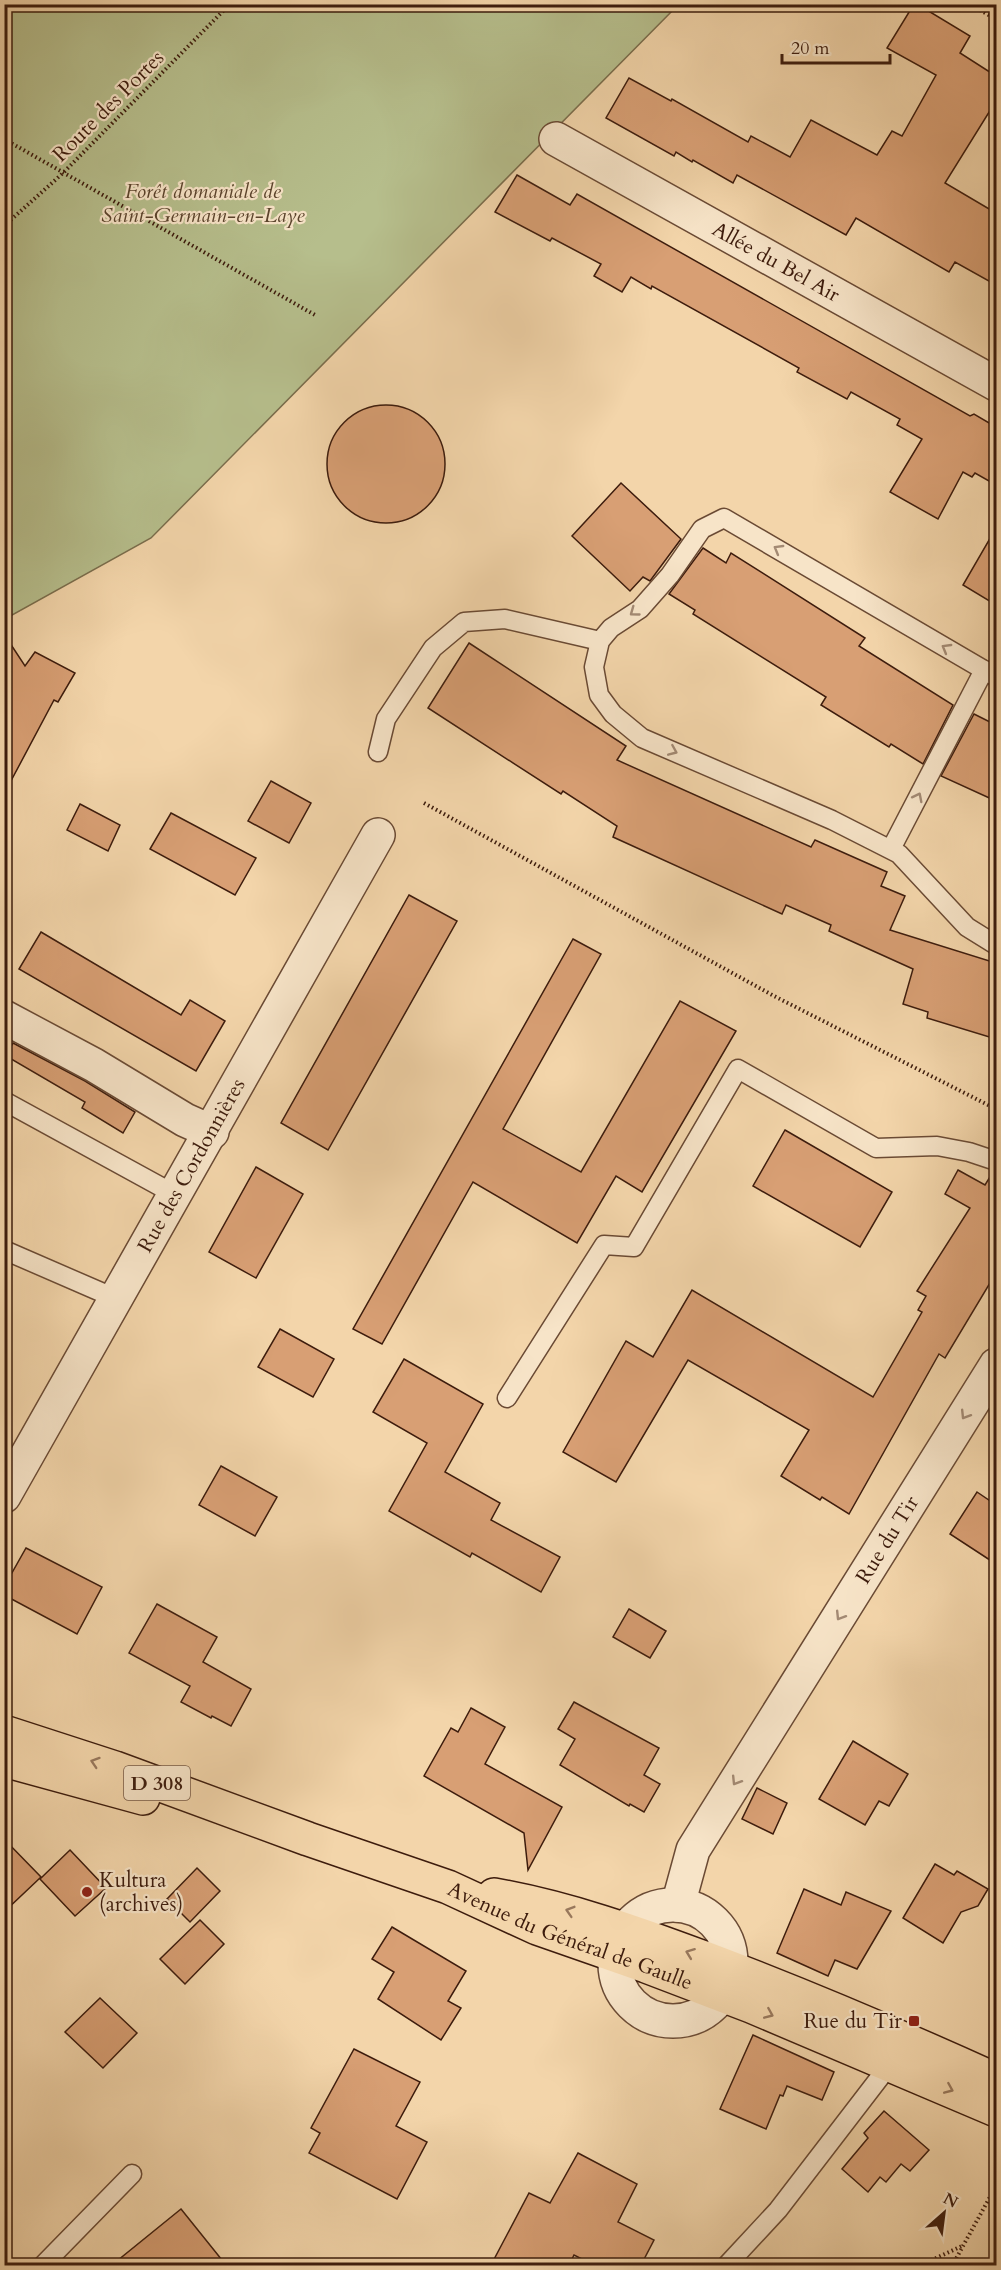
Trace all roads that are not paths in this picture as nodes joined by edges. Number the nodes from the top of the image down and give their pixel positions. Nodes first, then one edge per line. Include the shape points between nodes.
1 (556, 139) dead end
2 (996, 384) edge
3 (600, 641) junction
4 (990, 674) edge
5 (378, 752) dead end
6 (378, 835) dead end
7 (891, 849) junction
8 (996, 945) edge
9 (4, 1017) edge
10 (4, 1101) edge
11 (212, 1131) junction
12 (996, 1161) edge
13 (174, 1194) junction
14 (4, 1250) edge
15 (117, 1299) junction
16 (996, 1365) edge
17 (507, 1398) dead end
18 (4, 1496) edge
19 (4, 1732) edge
20 (4, 1760) edge
21 (308, 1839) junction
22 (678, 1905) junction
23 (621, 1942) junction
24 (726, 1982) junction
25 (899, 2053) junction
26 (996, 2080) edge
27 (996, 2110) edge
28 (132, 2174) dead end
29 (42, 2265) edge
30 (726, 2265) edge

1 - 2 street, Allée du Bel Air
4 -> 3 lane via 724,518 702,528 670,575 640,609 611,628
3 - 5 lane via 505,619 464,622 433,648 386,719
3 -> 7 lane via 594,667 599,695 613,714 642,738
7 -> 4 lane
6 - 11 street, Rue des Cordonnières
7 - 8 lane via 967,927
9 - 11 street via 185,1120
10 - 13 lane
11 - 13 street, Rue des Cordonnières
12 - 17 lane via 937,1146 876,1148 738,1069 634,1247 604,1245
13 - 15 street, Rue des Cordonnières
14 - 15 lane
15 - 18 street, Rue des Cordonnières
16 -> 22 street, Rue du Tir via 693,1850
21 -> 19 main road, D 308
20 - 21 main road, D 308
21 - 23 main road, Avenue du Général de Gaulle / D 308 via 448,1887 537,1928
22 - 23 street via 650,1910 634,1920
22 - 24 street via 709,1916 720,1929 731,1959
23 - 24 main road, Avenue du Général de Gaulle / D 308
23 - 24 street via 616,1973 623,1991 640,2010 655,2018 687,2019 702,2013 715,2003
24 - 25 main road, Avenue du Général de Gaulle / D 308
25 - 26 main road, Avenue du Général de Gaulle / D 308
25 -> 27 main road, Avenue du Général de Gaulle / D 308
25 - 30 lane via 778,2210
28 - 29 lane

